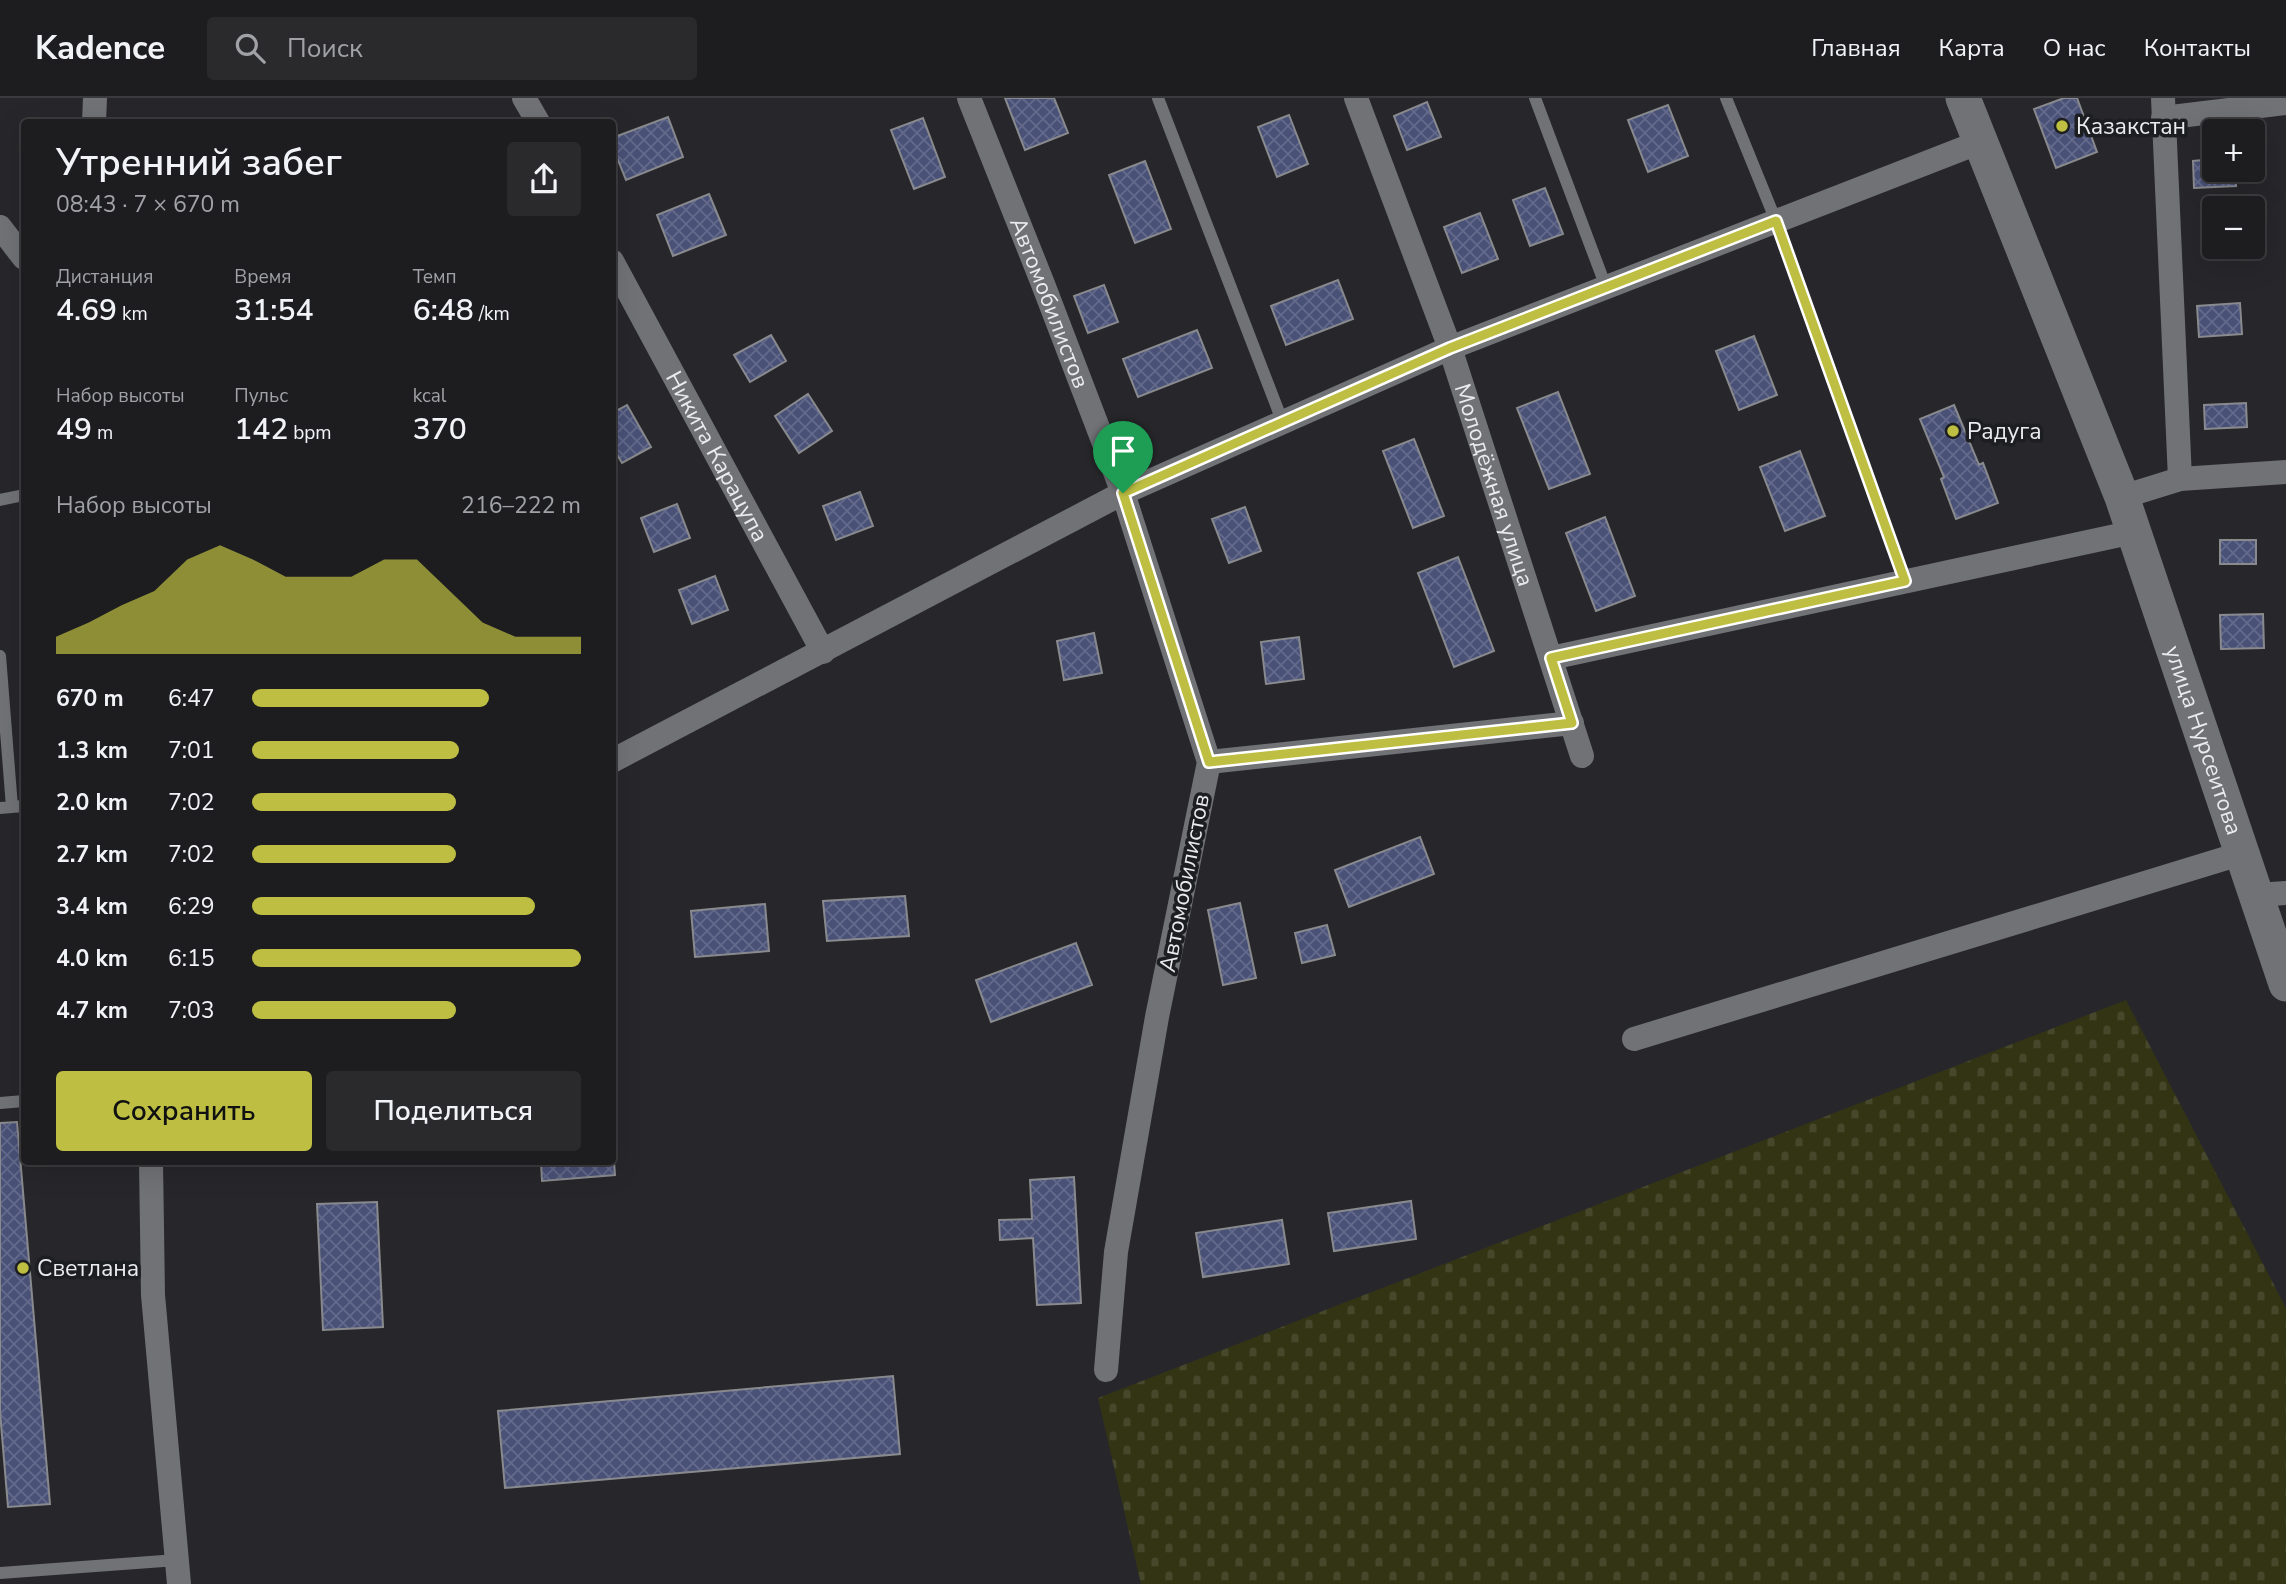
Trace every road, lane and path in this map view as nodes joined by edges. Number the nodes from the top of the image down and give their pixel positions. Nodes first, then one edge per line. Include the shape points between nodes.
1 (95, 98) edge
2 (524, 98) edge
3 (969, 98) edge
4 (1158, 98) edge
5 (1356, 98) edge
6 (1535, 98) edge
7 (1726, 98) edge
8 (1963, 98) edge
9 (2286, 103) edge
10 (2163, 108) edge
11 (94, 119) edge
12 (536, 119) edge
13 (1980, 142) junction
14 (1776, 221) junction
15 (0, 227) edge
16 (21, 254) edge
17 (616, 268) edge
18 (1606, 287) junction
19 (1450, 348) junction
20 (1283, 423) junction
21 (2286, 472) edge
22 (2180, 479) junction
23 (1123, 493) junction
24 (21, 496) edge
25 (2122, 497) junction
26 (0, 500) edge
27 (2134, 532) junction
28 (1905, 581) junction
29 (823, 652) junction
30 (0, 656) edge
31 (1551, 658) junction
32 (1572, 723) junction
33 (1583, 756) dead end
34 (616, 759) edge
35 (1209, 762) junction
36 (12, 807) edge
37 (2243, 853) junction
38 (2272, 894) edge
39 (2286, 984) edge
40 (1634, 1039) dead end
41 (21, 1101) edge
42 (0, 1103) edge
43 (151, 1165) edge
44 (1107, 1370) dead end
45 (178, 1572) edge
46 (0, 1573) edge

1 - 11 street
2 - 12 street
3 - 23 street, Автомобилистов
4 - 20 lane
5 - 19 street, Молодёжная улица
6 - 18 lane
7 - 14 lane
8 - 13 main road, улица Нурсеитова
9 - 10 street
10 - 22 street
13 - 14 street
13 - 25 main road, улица Нурсеитова
14 - 18 street
14 - 28 lane
15 - 16 street
17 - 29 street, Никита Карацупа
18 - 19 street
19 - 20 street
19 - 31 street, Молодёжная улица
20 - 23 street
21 - 22 street
22 - 25 street
23 - 29 street
23 - 35 street, Автомобилистов
24 - 26 lane
25 - 27 main road, улица Нурсеитова
27 - 28 street
27 - 37 main road, улица Нурсеитова
28 - 31 street
29 - 34 street
30 - 36 lane
31 - 32 street, Молодёжная улица
32 - 33 street, Молодёжная улица
32 - 35 street
35 - 44 street, Автомобилистов via 1157,1017 1116,1252
37 - 38 main road, улица Нурсеитова
37 - 40 street
38 - 39 main road, улица Нурсеитова
41 - 42 lane
43 - 45 street via 153,1295
45 - 46 lane

